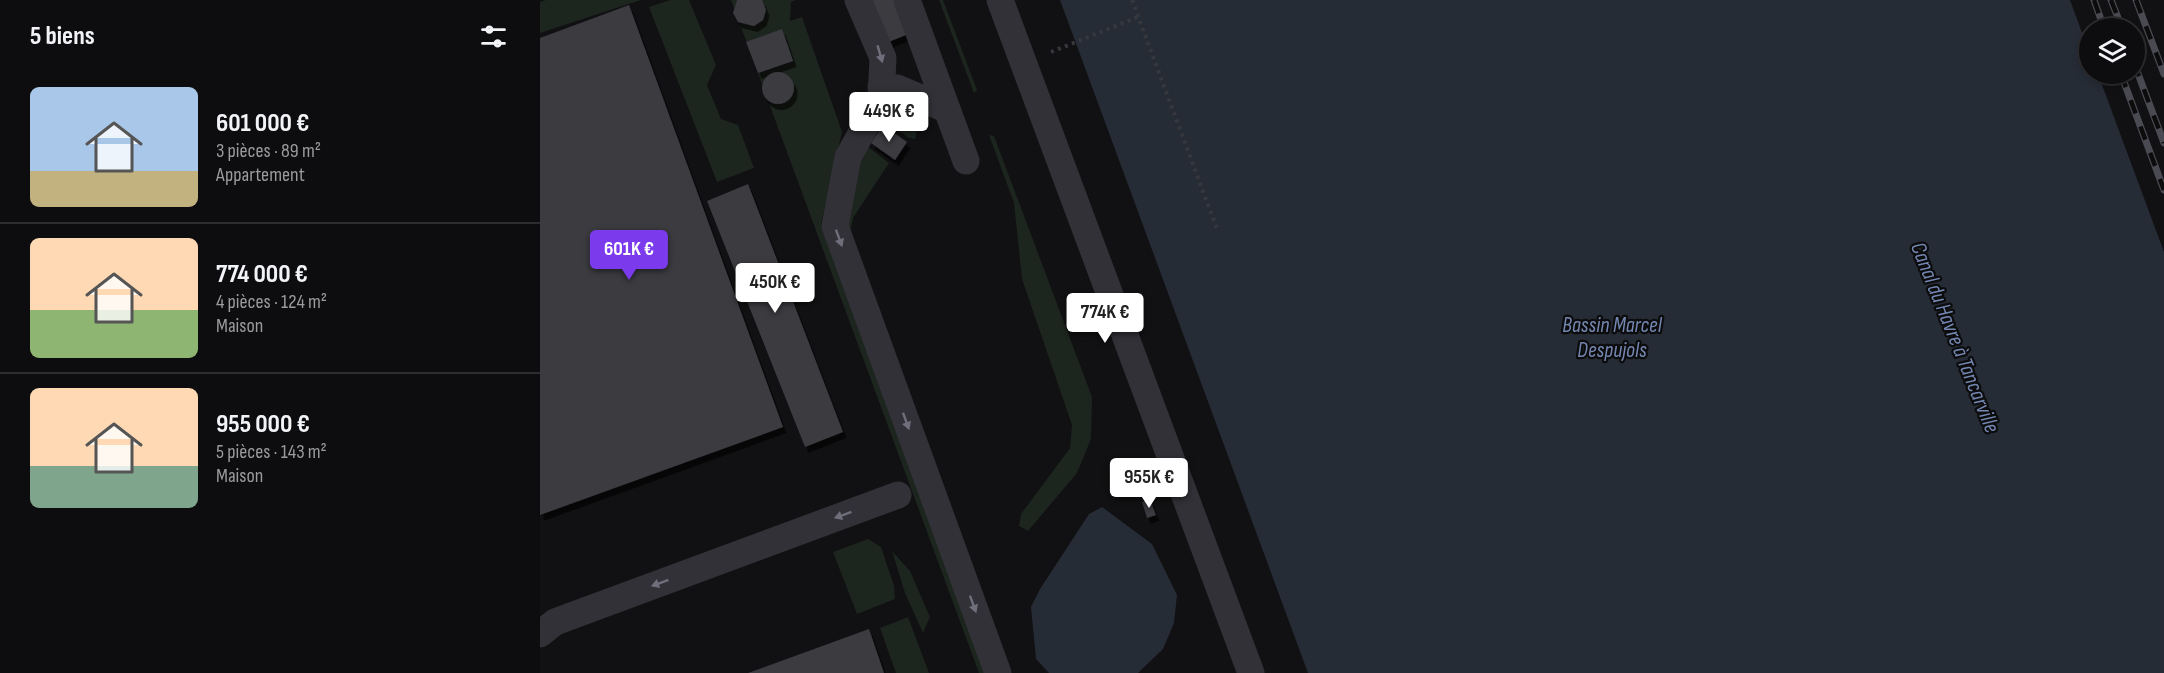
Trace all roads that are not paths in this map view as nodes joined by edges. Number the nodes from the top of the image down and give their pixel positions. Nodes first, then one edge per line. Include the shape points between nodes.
1 (858, 0) edge
2 (907, 0) edge
3 (1000, 0) edge
4 (881, 87) junction
5 (946, 109) junction
6 (966, 161) dead end
7 (898, 495) dead end
8 (540, 634) edge
9 (998, 673) edge
10 (1251, 673) edge

1 -> 4 street via 883,58
2 - 5 street
3 - 10 street
4 - 5 street via 897,88
4 -> 9 street via 880,98 848,157 835,226
5 - 6 street
7 -> 8 street via 555,622

